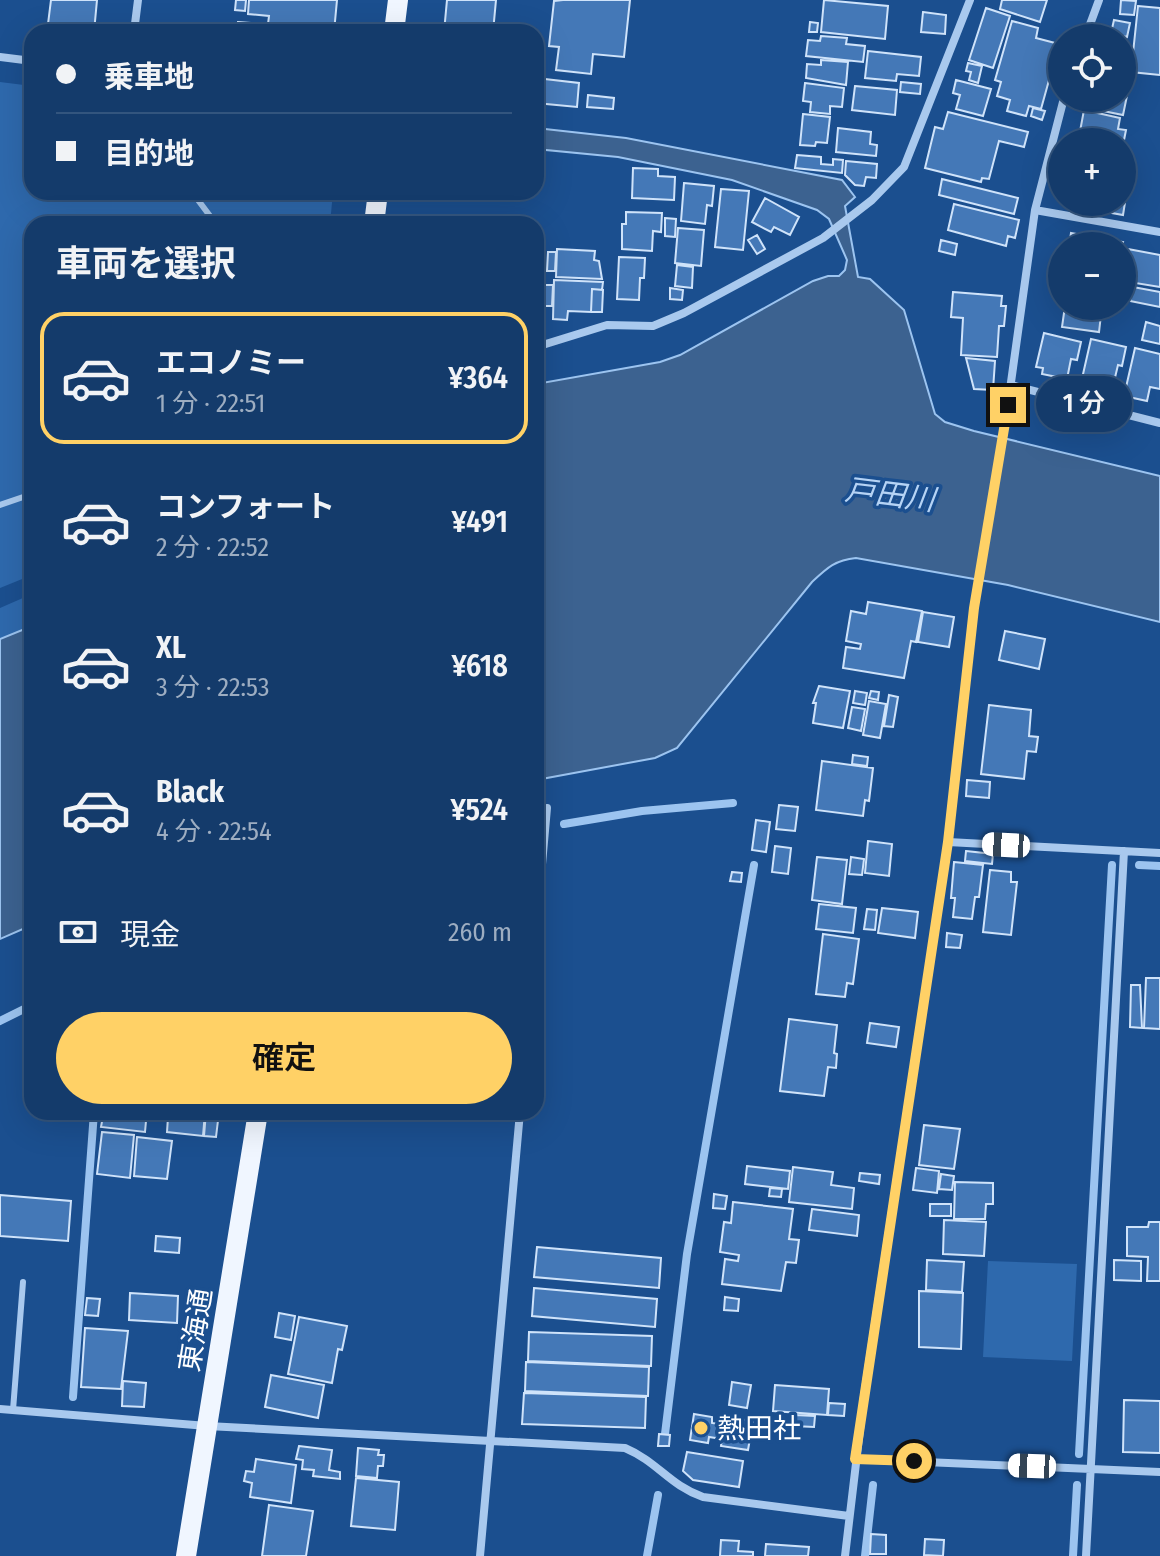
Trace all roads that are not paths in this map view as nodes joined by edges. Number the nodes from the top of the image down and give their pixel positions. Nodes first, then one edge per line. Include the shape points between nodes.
1 (138, 0) edge
2 (398, 0) edge
3 (970, 0) edge
4 (1099, 0) edge
5 (135, 24) edge
6 (395, 24) edge
7 (1090, 24) edge
8 (0, 57) edge
9 (24, 60) edge
10 (1060, 112) edge
11 (1035, 210) junction
12 (1160, 232) edge
13 (544, 345) edge
14 (1011, 385) junction
15 (1160, 423) edge
16 (24, 497) edge
17 (0, 505) edge
18 (547, 808) dead end
19 (544, 842) edge
20 (948, 842) junction
21 (1124, 851) junction
22 (1160, 853) edge
23 (257, 1120) edge
24 (519, 1120) edge
25 (23, 1282) dead end
26 (0, 1409) edge
27 (13, 1410) junction
28 (207, 1426) junction
29 (490, 1441) junction
30 (855, 1459) junction
31 (1090, 1469) junction
32 (1160, 1472) edge
33 (849, 1516) junction
34 (186, 1556) edge
35 (480, 1556) edge
36 (845, 1556) edge
37 (1086, 1556) edge

1 - 5 street
2 - 6 main road
3 - 13 street via 904,167 872,200 832,231 684,313 653,326 607,325
4 - 7 street
8 - 9 street
10 - 11 street
11 - 12 street
11 - 14 street
14 - 15 street
14 - 20 street via 975,599
16 - 17 lane
18 - 19 street
20 - 21 street
20 - 30 street
21 - 22 street
21 - 31 street
23 - 28 main road, 東海通
24 - 29 street
25 - 27 lane
26 - 27 street
27 - 28 street
28 - 29 street
28 - 34 main road, 東海通
29 - 33 street via 625,1448 647,1457 681,1489 703,1497
29 - 35 street
30 - 31 street
30 - 33 street
31 - 32 street
31 - 37 street
33 - 36 street

